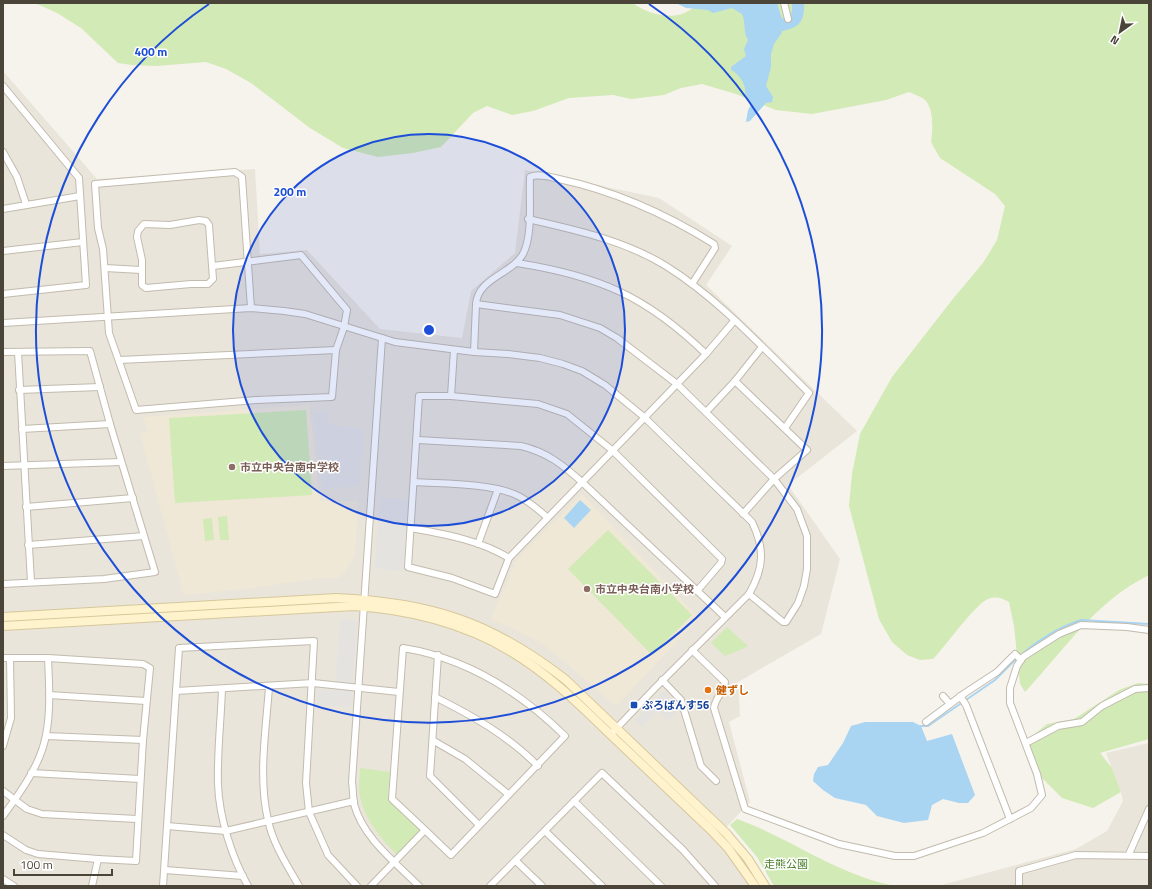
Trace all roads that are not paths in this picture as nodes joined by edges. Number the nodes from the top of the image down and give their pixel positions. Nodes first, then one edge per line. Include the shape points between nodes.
1 (784, 3) edge
2 (788, 19) dead end
3 (3, 86) edge
4 (3, 152) edge
5 (80, 196) junction
6 (26, 204) junction
7 (3, 209) edge
8 (528, 218) junction
9 (83, 242) junction
10 (3, 251) edge
11 (247, 262) junction
12 (517, 263) junction
13 (213, 266) junction
14 (105, 268) junction
15 (141, 270) junction
16 (692, 284) junction
17 (3, 294) edge
18 (476, 304) junction
19 (251, 308) junction
20 (108, 316) junction
21 (734, 321) junction
22 (3, 323) edge
23 (344, 327) junction
24 (382, 338) junction
25 (762, 347) junction
26 (336, 350) junction
27 (454, 350) junction
28 (3, 352) edge
29 (18, 352) junction
30 (474, 352) junction
31 (706, 354) junction
32 (119, 360) junction
33 (734, 381) junction
34 (677, 384) junction
35 (100, 388) junction
36 (19, 390) junction
37 (451, 396) junction
38 (706, 412) junction
39 (644, 417) junction
40 (110, 424) junction
41 (785, 428) junction
42 (22, 429) junction
43 (418, 440) junction
44 (612, 450) junction
45 (122, 462) junction
46 (3, 466) edge
47 (24, 466) junction
48 (774, 479) junction
49 (414, 482) junction
50 (583, 483) junction
51 (498, 489) junction
52 (132, 498) junction
53 (26, 507) junction
54 (743, 514) junction
55 (546, 517) junction
56 (411, 528) junction
57 (144, 536) junction
58 (478, 544) junction
59 (28, 545) junction
60 (509, 558) junction
61 (31, 582) junction
62 (3, 584) edge
63 (697, 591) junction
64 (749, 594) junction
65 (364, 603) junction
66 (3, 617) edge
67 (725, 617) junction
68 (3, 626) edge
69 (1149, 630) edge
70 (692, 650) junction
71 (438, 655) junction
72 (3, 658) edge
73 (10, 658) junction
74 (48, 658) junction
75 (1021, 660) junction
76 (662, 680) junction
77 (312, 683) junction
78 (269, 687) junction
79 (359, 687) junction
80 (1149, 688) edge
81 (222, 689) junction
82 (176, 691) junction
83 (399, 692) junction
84 (49, 695) junction
85 (943, 696) dead end
86 (960, 696) junction
87 (435, 697) junction
88 (146, 702) junction
89 (950, 704) junction
90 (926, 722) dead end
91 (617, 728) junction
92 (611, 734) junction
93 (46, 736) junction
94 (142, 740) junction
95 (434, 741) junction
96 (1026, 743) junction
97 (3, 746) edge
98 (538, 766) junction
99 (31, 773) junction
100 (140, 778) junction
101 (716, 781) dead end
102 (3, 791) edge
103 (508, 794) junction
104 (15, 800) junction
105 (354, 801) junction
106 (574, 801) junction
107 (1149, 809) edge
108 (308, 812) junction
109 (3, 816) edge
110 (137, 819) junction
111 (1010, 820) junction
112 (268, 821) junction
113 (479, 825) junction
114 (167, 826) junction
115 (425, 830) junction
116 (226, 831) junction
117 (545, 831) junction
118 (3, 835) edge
119 (1129, 854) junction
120 (1149, 856) edge
121 (98, 859) junction
122 (516, 860) junction
123 (395, 862) junction
124 (165, 870) junction
125 (243, 876) junction
126 (3, 879) edge
127 (14, 886) edge
128 (92, 886) edge
129 (163, 886) edge
130 (248, 886) edge
131 (299, 886) edge
132 (357, 886) edge
133 (371, 886) edge
134 (419, 886) edge
135 (490, 886) edge
136 (542, 886) edge
137 (602, 886) edge
138 (662, 886) edge
139 (714, 886) edge
140 (755, 886) edge
141 (765, 886) edge
142 (1019, 886) edge

1 - 2 street
3 - 5 street via 80,178
4 - 6 street via 16,176
5 - 6 street
5 - 9 street
6 - 7 street
8 - 12 street via 528,244
8 - 16 street via 612,241 665,265
8 - 16 street via 530,177 533,176 576,183 613,194 652,210 714,244 715,248
9 - 10 street
9 - 17 street via 86,285
11 - 13 street
11 - 14 street via 242,177 235,172 95,184 98,228
11 - 19 street
11 - 23 street via 301,255 347,310
12 - 18 street via 496,276 480,291 476,297
12 - 31 street via 549,268 617,289 660,314
13 - 15 street via 214,279 208,284 152,288 142,285
13 - 15 street via 209,225 199,220 141,226 137,237 142,260
14 - 15 street
14 - 20 street
16 - 21 street
18 - 30 street
18 - 34 street via 560,314 600,328 642,355
19 - 20 street
19 - 23 street via 305,314
20 - 22 street
20 - 32 street via 109,332
21 - 25 street
21 - 31 street
23 - 24 street
23 - 26 street
24 - 27 street
24 - 65 street
25 - 33 street
25 - 41 street via 809,393
26 - 32 street
26 - 32 street via 332,397 256,400 136,410
27 - 30 street
27 - 37 street
28 - 29 street
29 - 35 street via 90,351
29 - 36 street
30 - 39 street via 508,354 563,364 594,377
31 - 34 street
33 - 38 street
33 - 41 street
34 - 38 street
34 - 39 street
35 - 36 street
35 - 40 street
36 - 42 street
37 - 43 street via 420,396
37 - 44 street via 523,402 554,408 578,422
38 - 48 street
39 - 44 street
39 - 54 street
40 - 42 street
40 - 45 street
41 - 48 street via 807,450
42 - 47 street
43 - 49 street
43 - 50 street via 521,446 536,450 562,464
44 - 50 street
44 - 63 street via 722,559
45 - 47 street
45 - 52 street
46 - 47 street
47 - 53 street
48 - 54 street
48 - 64 street via 797,509 807,536 804,586 786,622
49 - 51 street
49 - 56 street
50 - 55 street
50 - 63 street
51 - 55 street via 520,497
51 - 58 street
52 - 53 street
52 - 57 street
53 - 59 street
54 - 64 street via 752,522 762,552 760,568
55 - 60 street
56 - 58 street
56 - 60 street via 408,567 452,578 495,594
57 - 59 street
57 - 61 street via 155,572 104,579
58 - 60 street via 497,550
59 - 61 street
61 - 62 street
63 - 67 street
64 - 67 street
65 - 66 street via 314,599
65 - 68 street
65 - 79 street
65 - 91 street via 407,604 434,610 465,620 513,642 566,680
65 - 92 street via 443,622 509,650 560,686
67 - 70 street
69 - 75 street via 1127,626 1081,625 1059,634
70 - 76 street
70 - 111 street via 725,682 714,702 714,708 745,809 839,844 895,856 914,856 983,833
71 - 83 street via 403,648
71 - 87 street
71 - 98 street via 485,676 516,694 565,736
72 - 73 street
73 - 74 street
73 - 97 street via 11,718
74 - 84 street
74 - 88 street via 143,664 150,668
75 - 86 street via 1015,654 997,672
75 - 96 street via 1013,672 1010,703
76 - 91 street
76 - 101 street via 681,700 701,766
77 - 78 street
77 - 79 street
77 - 82 street via 314,641 179,648
77 - 108 street via 306,782
78 - 81 street
78 - 112 street via 264,785
79 - 83 street
79 - 105 street via 352,782
80 - 96 street via 1135,689 1102,706 1082,722 1058,726
81 - 82 street
81 - 116 street via 218,785
82 - 114 street
83 - 115 street via 392,799
84 - 88 street
84 - 93 street
85 - 89 street
86 - 89 street
86 - 111 street via 966,705
87 - 95 street
87 - 98 street via 475,717
88 - 94 street
89 - 90 street
91 - 92 street
91 - 141 street via 726,833 748,859
92 - 140 street via 711,830 728,848
93 - 94 street
93 - 99 street
94 - 100 street
95 - 103 street via 465,760
95 - 113 street via 430,776
96 - 111 street via 1042,795 1032,808
98 - 103 street
99 - 100 street
99 - 104 street
100 - 110 street
102 - 104 street
103 - 113 street
104 - 109 street
104 - 110 street via 27,809 42,814
105 - 108 street
105 - 123 street via 369,834
106 - 117 street
106 - 138 street
106 - 139 street via 602,773 683,850
107 - 119 street
108 - 112 street
108 - 132 street via 328,855
110 - 121 street via 136,861
112 - 116 street
112 - 131 street via 279,850
113 - 115 street via 451,855
114 - 116 street
114 - 124 street
115 - 123 street
116 - 125 street
117 - 122 street
117 - 137 street
118 - 121 street via 26,850 38,854
119 - 120 street
119 - 142 street via 1076,855 1019,871
121 - 128 street
122 - 135 street
122 - 136 street
123 - 133 street
123 - 134 street
124 - 125 street
124 - 129 street
125 - 130 street
126 - 127 street

